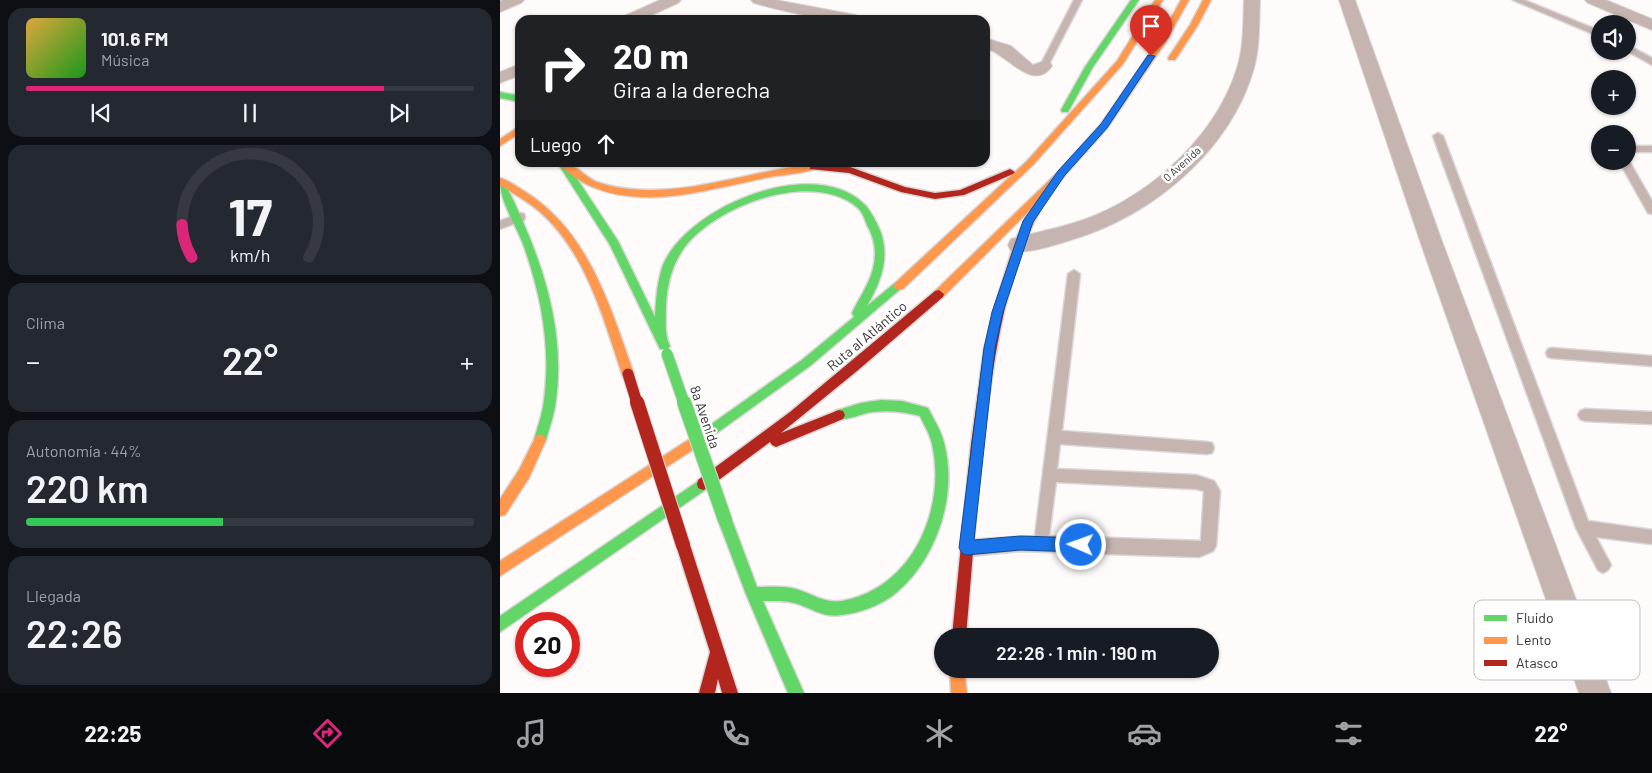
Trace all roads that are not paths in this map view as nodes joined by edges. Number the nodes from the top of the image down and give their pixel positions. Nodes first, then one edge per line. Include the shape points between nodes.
1 (516, 0) edge
2 (673, 0) edge
3 (759, 0) edge
4 (1078, 0) edge
5 (1135, 0) edge
6 (1159, 0) edge
7 (1185, 0) edge
8 (1207, 0) edge
9 (1252, 0) edge
10 (1347, 0) edge
11 (1517, 0) edge
12 (1593, 0) edge
13 (500, 7) edge
14 (639, 15) edge
15 (826, 15) edge
16 (1652, 25) edge
17 (1591, 30) edge
18 (990, 44) edge
19 (1636, 53) edge
20 (1652, 62) edge
21 (1044, 66) joint
22 (1165, 67) dead end
23 (515, 71) edge
24 (500, 78) edge
25 (1141, 94) dead end
26 (500, 95) edge
27 (515, 98) edge
28 (1104, 126) junction
29 (515, 132) edge
30 (1438, 136) dead end
31 (1050, 141) junction
32 (500, 143) edge
33 (1636, 148) edge
34 (1652, 149) edge
35 (1030, 163) junction
36 (564, 167) edge
37 (567, 167) edge
38 (790, 167) edge
39 (790, 167) edge
40 (829, 167) edge
41 (829, 167) edge
42 (1629, 170) edge
43 (1062, 173) junction
44 (500, 182) edge
45 (1652, 210) edge
46 (520, 217) junction
47 (500, 225) edge
48 (1019, 244) junction
49 (1074, 274) dead end
50 (848, 329) junction
51 (661, 339) junction
52 (1552, 353) dead end
53 (1652, 361) edge
54 (1585, 415) dead end
55 (1652, 418) edge
56 (1054, 438) junction
57 (1207, 448) dead end
58 (749, 452) junction
59 (1050, 475) junction
60 (500, 510) edge
61 (1583, 528) junction
62 (1652, 537) edge
63 (1041, 544) junction
64 (966, 548) junction
65 (1603, 565) dead end
66 (500, 569) edge
67 (552, 588) junction
68 (754, 594) junction
69 (1561, 600) edge
70 (500, 625) edge
71 (960, 628) edge
72 (513, 630) dead end
73 (716, 654) junction
74 (958, 678) edge
75 (1590, 680) edge
76 (708, 693) edge
77 (730, 693) edge
78 (796, 693) edge
79 (959, 693) edge
80 (1595, 693) edge

1 - 13 street
2 - 14 street
3 - 15 street
4 - 21 lane
5 - 31 main road via 1078,82
6 - 31 main road, Ruta al Atlántico via 1120,62
7 - 28 main road, Ruta al Atlántico via 1161,42
8 - 22 main road
9 - 48 street, 0 Avenida via 1250,43 1244,74 1232,103 1207,141 1166,180 1113,216 1079,230
10 - 69 street
11 - 17 lane
12 - 16 street
18 - 21 street via 1010,53 1028,70
19 - 20 lane
23 - 24 street
25 - 28 main road
26 - 27 main road
28 - 43 main road, Ruta al Atlántico
29 - 32 main road
30 - 61 lane
31 - 35 main road, Ruta al Atlántico
33 - 34 lane
35 - 40 main road via 956,194 933,198 908,192 850,169
35 - 50 main road, Ruta al Atlántico via 904,282
36 - 51 main road, 8a Avenida via 614,244
37 - 39 main road via 599,186 652,192 710,187
38 - 41 main road
42 - 45 lane
43 - 48 main road via 1028,221
43 - 58 main road, Ruta al Atlántico via 952,283
44 - 46 main road
44 - 73 main road, bridge via 523,194 554,219 578,251 597,292 628,374
46 - 47 lane
46 - 60 main road via 541,280 553,360 542,435 518,484
48 - 64 main road via 990,348
49 - 56 lane
50 - 51 main road via 875,283 880,252 872,217 860,205 837,192 800,187 748,199 716,215 688,236 673,255 661,284
50 - 66 main road, Ruta al Atlántico via 738,413
51 - 68 main road, 8a Avenida, bridge
52 - 53 lane
54 - 55 lane
56 - 57 lane
56 - 59 lane
58 - 67 main road, Ruta al Atlántico
58 - 68 main road via 860,407 888,402 908,404 924,412 939,444 943,466 943,497 931,536 911,570 884,593 850,607 820,608 792,595
59 - 63 lane
59 - 63 lane via 1196,482 1209,486 1213,491 1208,546 1199,549
61 - 62 lane
61 - 65 lane
63 - 64 lane
64 - 71 main road
67 - 70 main road, Ruta al Atlántico
67 - 72 main road
68 - 78 main road, 8a Avenida
73 - 76 main road
73 - 77 main road
74 - 79 main road
75 - 80 street

